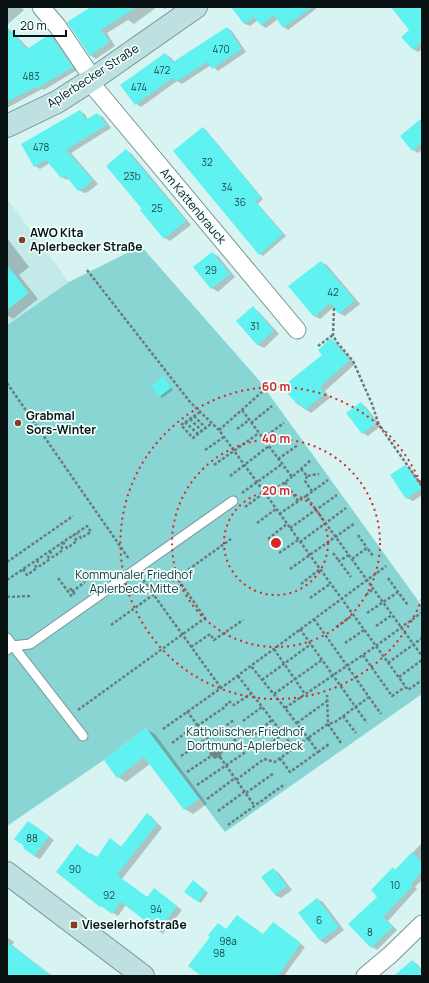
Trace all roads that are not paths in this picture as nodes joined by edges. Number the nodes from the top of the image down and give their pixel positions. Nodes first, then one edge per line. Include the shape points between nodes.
1 (41, 7) edge
2 (196, 7) edge
3 (91, 80) junction
4 (7, 126) edge
5 (297, 330) dead end
6 (233, 501) road end
7 (7, 638) edge
8 (10, 648) edge
9 (83, 736) dead end
10 (7, 873) edge
11 (422, 924) edge
12 (143, 976) edge
13 (365, 976) edge

1 - 3 street, Am Kattenbrauck via 58,27
2 - 3 main road, Aplerbecker Straße
3 - 4 main road, Aplerbecker Straße via 57,102
3 - 5 street, Am Kattenbrauck
6 - 8 lane via 30,644
7 - 8 lane
8 - 9 lane
10 - 12 main road
11 - 13 street

